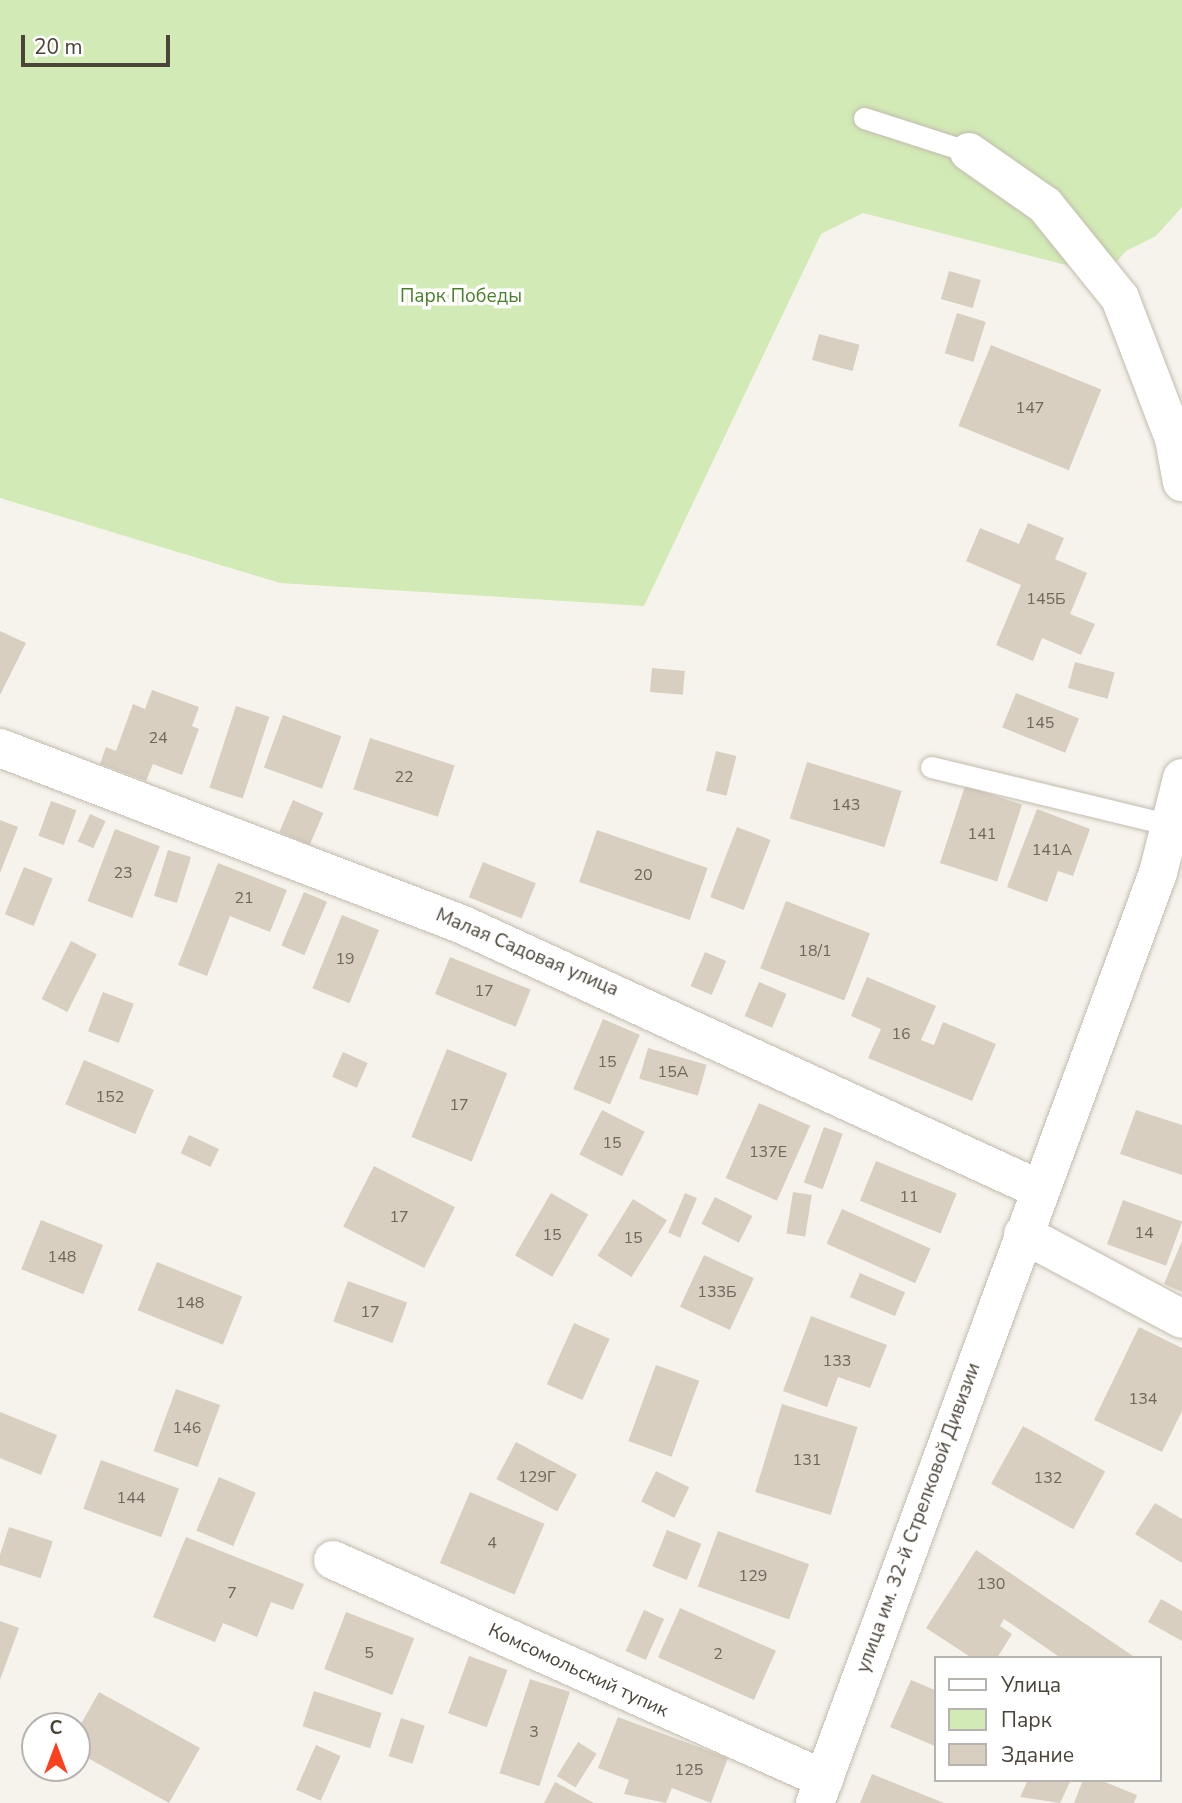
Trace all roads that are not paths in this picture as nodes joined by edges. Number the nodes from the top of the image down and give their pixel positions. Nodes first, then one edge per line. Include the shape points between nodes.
1 (864, 118) dead end
2 (969, 152) joint
3 (1182, 482) edge
4 (0, 748) edge
5 (931, 766) dead end
6 (1182, 778) edge
7 (1170, 825) junction
8 (1041, 1190) junction
9 (1023, 1234) junction
10 (1182, 1319) edge
11 (333, 1560) dead end
12 (819, 1791) edge

1 - 2 lane
2 - 3 street via 1045,205 1120,298 1174,439
4 - 8 street, Малая Садовая улица via 461,924
5 - 7 lane
6 - 7 street
7 - 8 street
8 - 9 street, улица им. 32-й Стрелковой Дивизии
9 - 10 street
9 - 12 street, улица им. 32-й Стрелковой Дивизии
11 - 12 street, Комсомольский тупик

